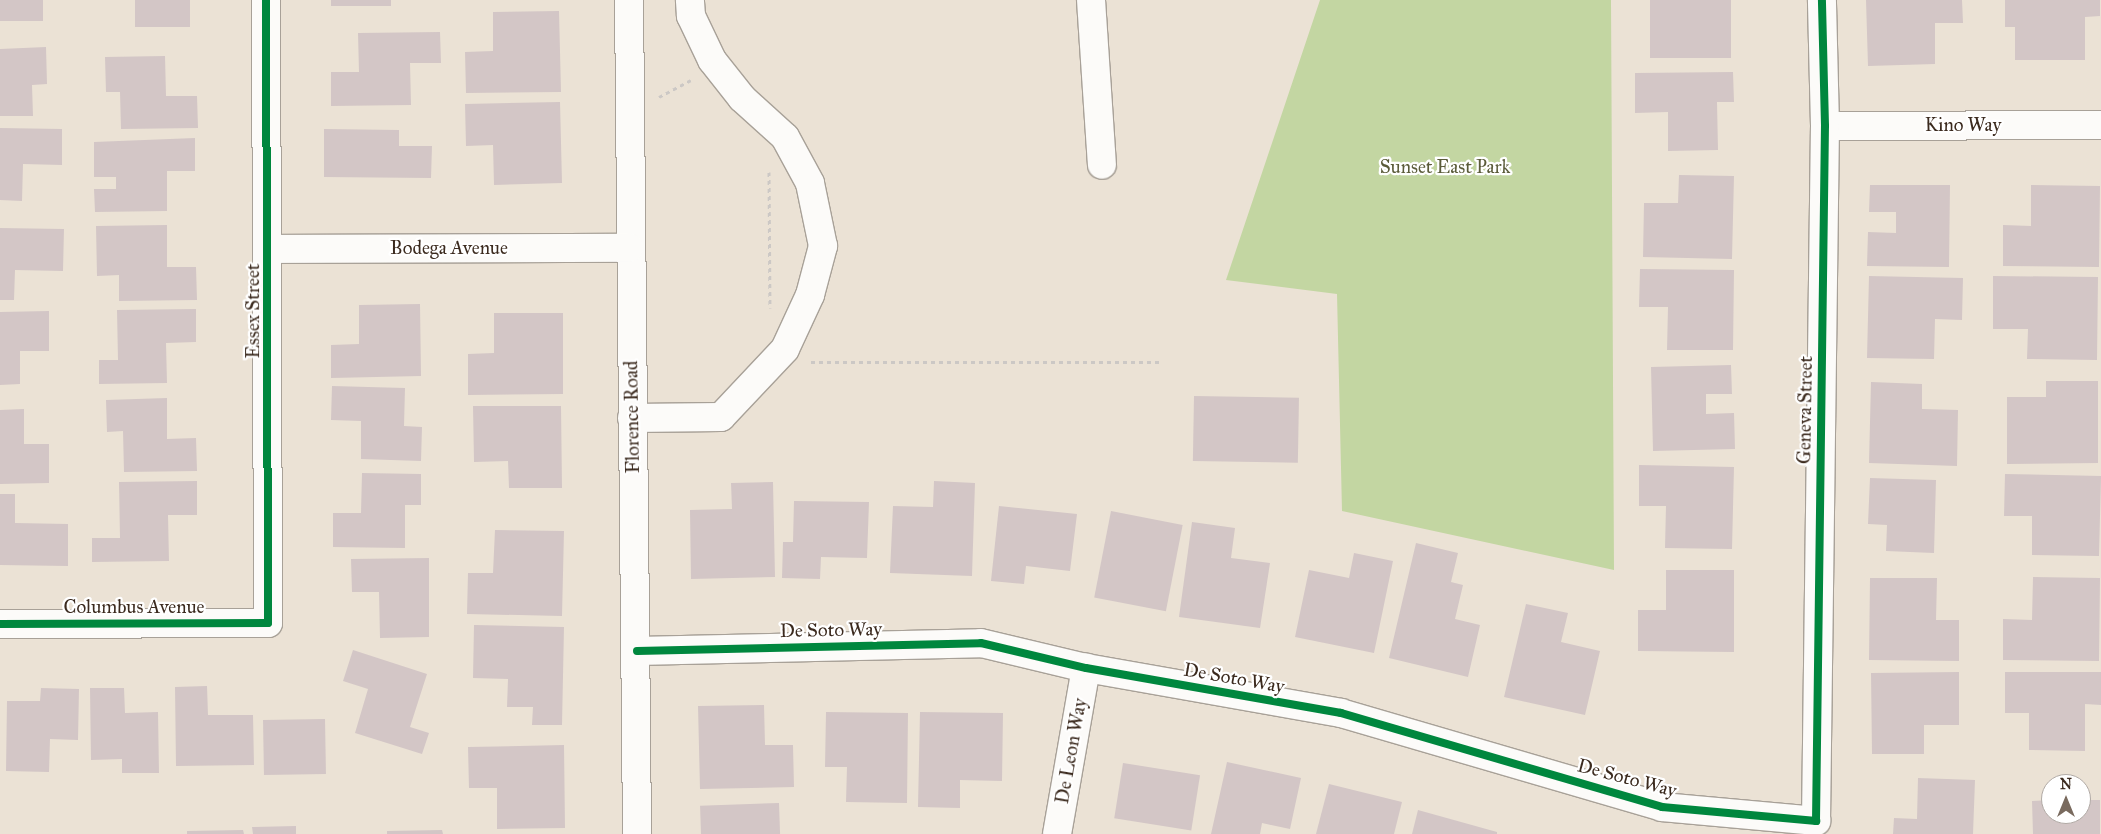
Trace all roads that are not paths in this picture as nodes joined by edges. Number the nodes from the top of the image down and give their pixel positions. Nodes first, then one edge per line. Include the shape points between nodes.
1 (266, 0) edge
2 (629, 0) edge
3 (690, 0) edge
4 (1091, 0) edge
5 (1822, 0) edge
6 (2101, 125) edge
7 (1825, 126) junction
8 (1102, 165) dead end
9 (629, 248) junction
10 (270, 249) junction
11 (632, 418) junction
12 (268, 623) joint
13 (0, 624) edge
14 (637, 651) junction
15 (1086, 668) junction
16 (1816, 821) joint
17 (637, 834) edge
18 (1057, 834) edge

1 - 10 street, Essex Street
2 - 9 street, Florence Road
3 - 11 street via 691,16 712,60 742,98 785,137 810,183 823,246 810,295 785,349 721,417
4 - 8 street
5 - 7 street, Geneva Street
6 - 7 street, Kino Way
7 - 16 street, Geneva Street
9 - 10 street, Bodega Avenue
9 - 11 street, Florence Road
10 - 12 street, Essex Street
11 - 14 street, Florence Road
12 - 13 street, Columbus Avenue
14 - 15 street, De Soto Way via 981,644
14 - 17 street, Florence Road
15 - 16 street, De Soto Way via 1341,713 1662,807
15 - 18 street, De Leon Way

